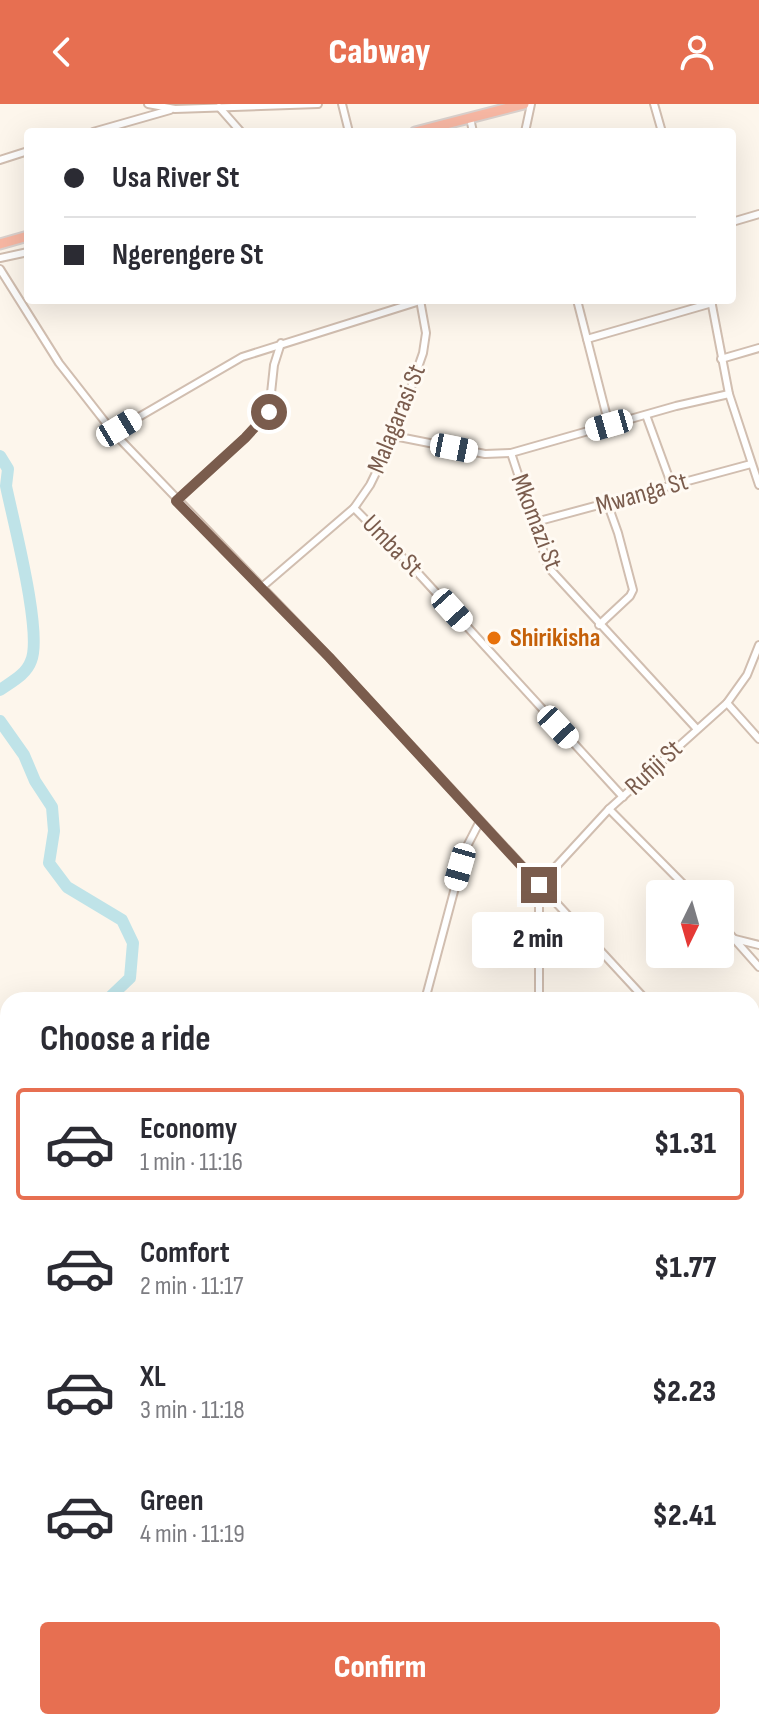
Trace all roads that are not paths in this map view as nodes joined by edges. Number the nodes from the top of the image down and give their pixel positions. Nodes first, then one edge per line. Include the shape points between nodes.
1 (148, 104) edge
2 (318, 104) edge
3 (342, 104) edge
4 (524, 104) edge
5 (531, 104) edge
6 (654, 104) edge
7 (293, 105) edge
8 (219, 106) edge
9 (175, 109) junction
10 (470, 118) junction
11 (107, 128) edge
12 (238, 128) edge
13 (348, 128) edge
14 (431, 128) edge
15 (472, 128) edge
16 (526, 128) edge
17 (661, 128) edge
18 (24, 152) edge
19 (0, 160) edge
20 (759, 214) edge
21 (736, 221) edge
22 (24, 237) edge
23 (0, 244) edge
24 (24, 253) edge
25 (0, 258) edge
26 (0, 269) edge
27 (410, 304) edge
28 (421, 304) edge
29 (578, 304) edge
30 (704, 304) edge
31 (711, 304) edge
32 (587, 339) junction
33 (281, 343) junction
34 (759, 348) edge
35 (721, 359) junction
36 (729, 394) junction
37 (646, 415) junction
38 (609, 425) junction
39 (113, 432) junction
40 (394, 436) junction
41 (511, 453) junction
42 (751, 464) junction
43 (759, 485) edge
44 (672, 486) junction
45 (176, 501) junction
46 (608, 505) junction
47 (354, 508) junction
48 (532, 523) junction
49 (262, 587) junction
50 (599, 625) junction
51 (759, 645) edge
52 (727, 703) junction
53 (696, 728) junction
54 (759, 739) edge
55 (623, 797) junction
56 (609, 809) junction
57 (480, 821) junction
58 (679, 880) edge
59 (539, 885) junction
60 (735, 939) joint
61 (759, 945) edge
62 (759, 967) edge
63 (427, 992) edge
64 (539, 992) edge
65 (639, 992) edge

1 - 9 street
2 - 7 street
3 - 13 street
4 - 10 highway
5 - 16 street
6 - 17 street
7 - 8 street
8 - 9 street
8 - 12 street
9 - 11 street
10 - 14 highway
10 - 15 street
18 - 19 street
20 - 21 street
22 - 23 highway
24 - 25 street
26 - 39 street via 59,363
27 - 33 street
28 - 40 street, Malagarasi St via 423,353
29 - 32 street
30 - 32 street
31 - 35 street
32 - 38 street
33 - 39 street via 219,369
33 - 45 street via 269,412
34 - 35 street
35 - 36 street
36 - 37 street
36 - 42 street
37 - 38 street
37 - 44 street
38 - 41 street
39 - 45 street
40 - 41 street via 485,454
40 - 47 street, Malagarasi St
41 - 48 street, Mkomazi St
42 - 43 street
42 - 44 street, Mwanga St
44 - 46 street, Mwanga St
45 - 49 street
46 - 48 street, Mwanga St
46 - 50 street via 633,590
47 - 49 street, Malagarasi St
47 - 55 street, Umba St
48 - 50 street, Mkomazi St via 549,568
49 - 57 street
50 - 53 street, Mkomazi St
51 - 52 street, Rufiji St
52 - 53 street, Rufiji St
52 - 54 street
53 - 55 street, Rufiji St
55 - 56 street, Rufiji St
56 - 58 street
56 - 59 street, Rufiji St
57 - 59 street
57 - 63 street via 465,850
59 - 64 street
59 - 65 street
60 - 61 street
60 - 62 street

